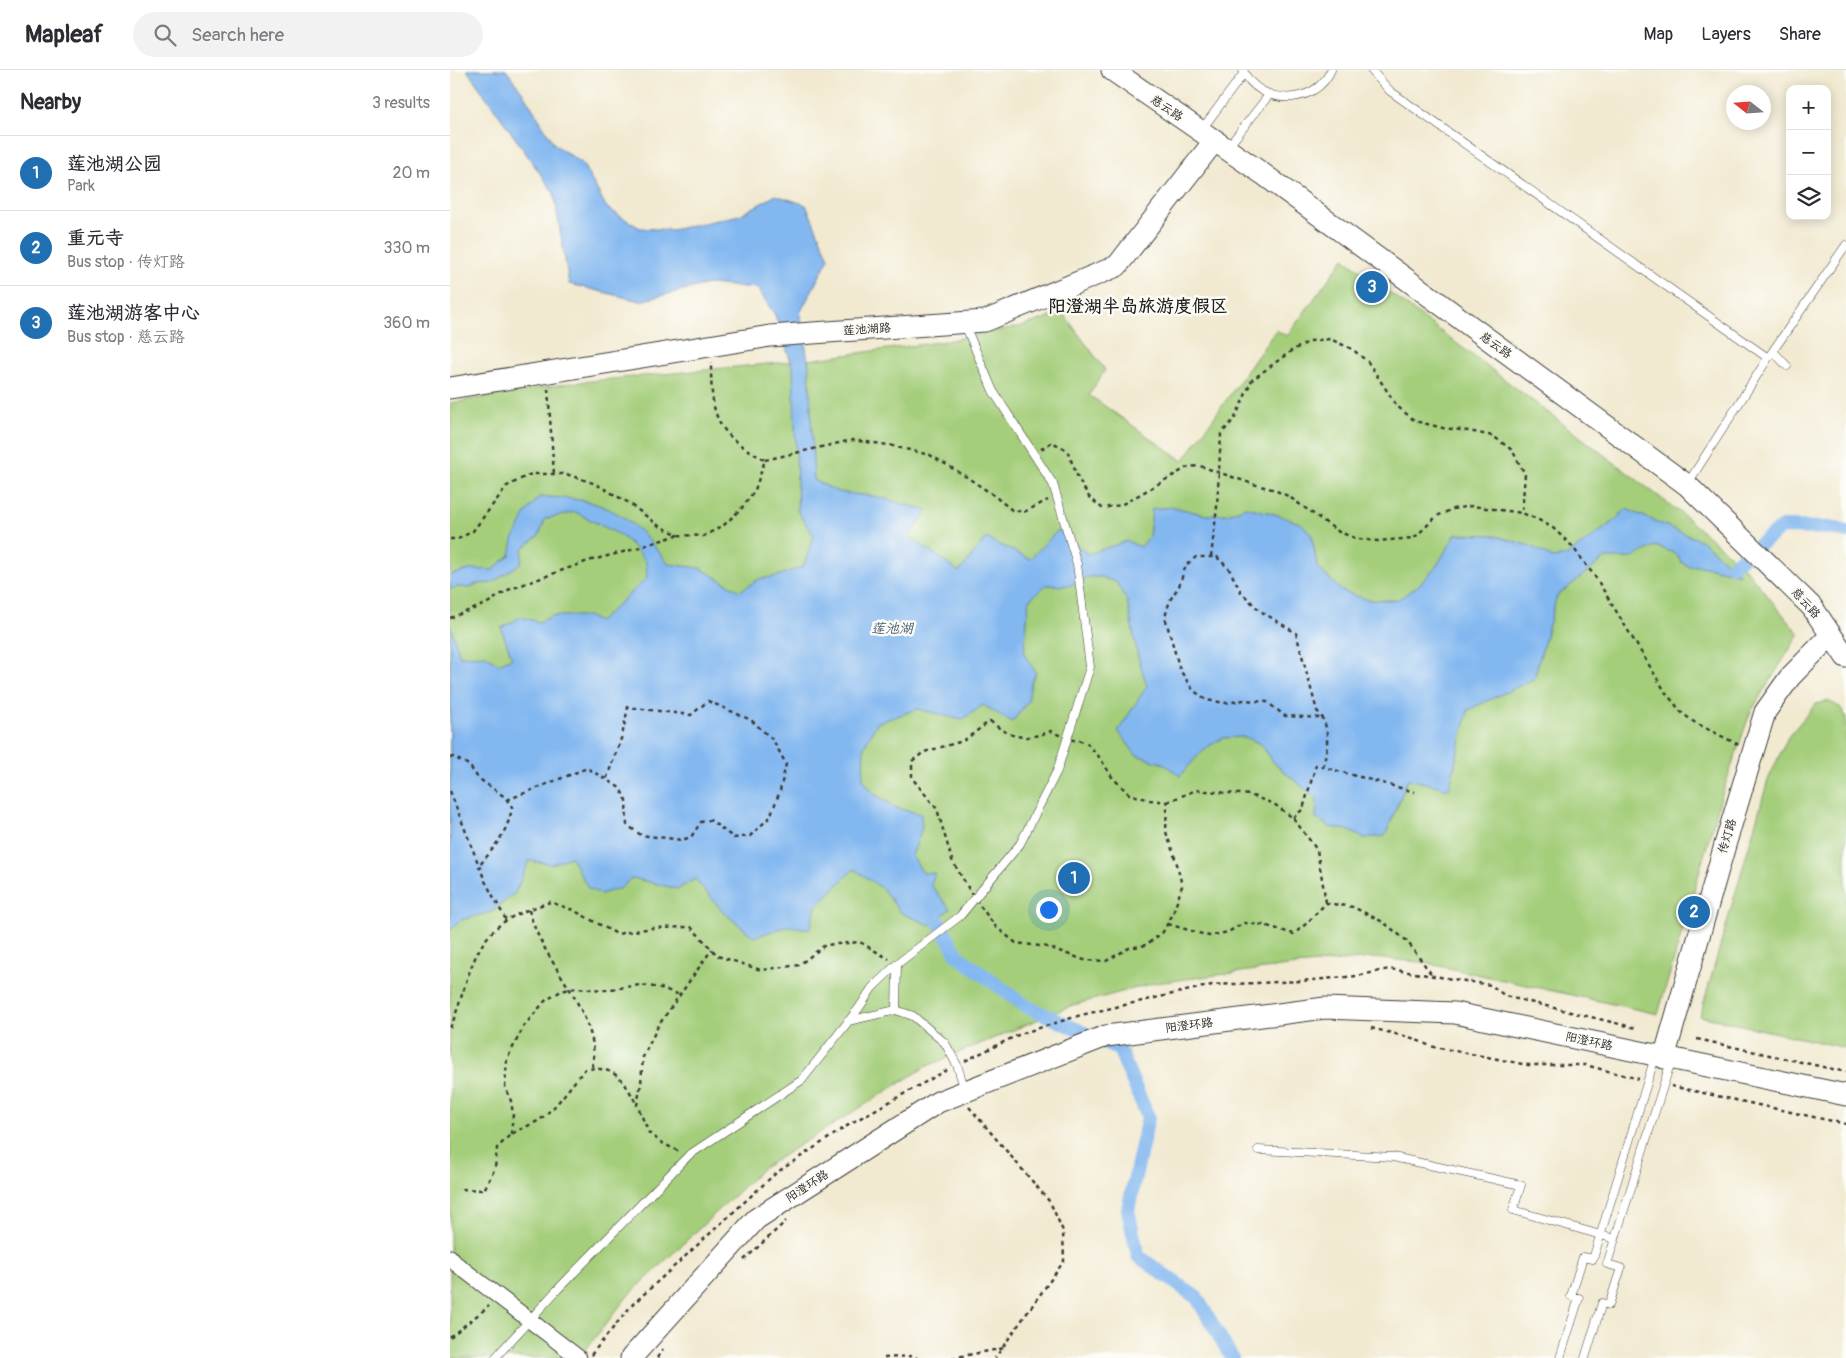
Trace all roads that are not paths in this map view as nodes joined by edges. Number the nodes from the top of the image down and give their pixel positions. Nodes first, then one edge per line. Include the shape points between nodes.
1 (1112, 70) edge
2 (1331, 70) edge
3 (1371, 70) edge
4 (1243, 71) edge
5 (1269, 95) junction
6 (1214, 140) junction
7 (1846, 245) edge
8 (964, 322) junction
9 (1770, 355) junction
10 (1788, 366) dead end
11 (450, 388) edge
12 (1686, 484) junction
13 (1831, 635) junction
14 (1846, 657) edge
15 (897, 964) junction
16 (896, 1010) junction
17 (848, 1022) junction
18 (1664, 1057) junction
19 (965, 1092) junction
20 (1846, 1095) edge
21 (1258, 1150) dead end
22 (1601, 1235) junction
23 (1615, 1239) junction
24 (450, 1257) edge
25 (529, 1320) junction
26 (496, 1358) edge
27 (579, 1358) edge
28 (631, 1358) edge
29 (1560, 1358) edge
30 (1585, 1358) edge

1 - 6 street, 慈云路
2 - 5 lane via 1317,88 1302,96 1285,98
3 - 9 lane via 1390,91
4 - 5 lane via 1254,86
4 - 6 lane
5 - 6 lane
6 - 8 street, 莲池湖路 via 1117,266 985,321
6 - 12 street, 慈云路
7 - 9 lane
8 - 11 street, 莲池湖路 via 770,336
8 - 15 lane via 993,391 1053,484 1077,564 1090,667 1057,771 1020,844 960,916
9 - 10 lane
9 - 12 lane
12 - 13 street, 慈云路 via 1812,607
13 - 14 street, 慈云路
13 - 18 street, 传灯路 via 1790,677 1765,712
15 - 16 lane
15 - 17 lane via 872,988
16 - 17 lane
16 - 19 lane via 913,1016 945,1043 957,1065
17 - 25 lane via 802,1080 689,1155
18 - 19 street, 阳澄环路 via 1455,1013 1334,1008 1106,1036
18 - 20 street, 阳澄环路
18 - 22 lane via 1648,1081
18 - 23 lane via 1664,1084
19 - 28 street, 阳澄环路 via 938,1102 756,1219
21 - 22 lane via 1393,1157 1521,1184 1513,1210
22 - 23 lane
22 - 29 lane via 1593,1259 1583,1257 1571,1296 1579,1298
23 - 30 lane via 1607,1264 1620,1268 1609,1306 1602,1303
24 - 25 street
25 - 26 lane
25 - 27 street

